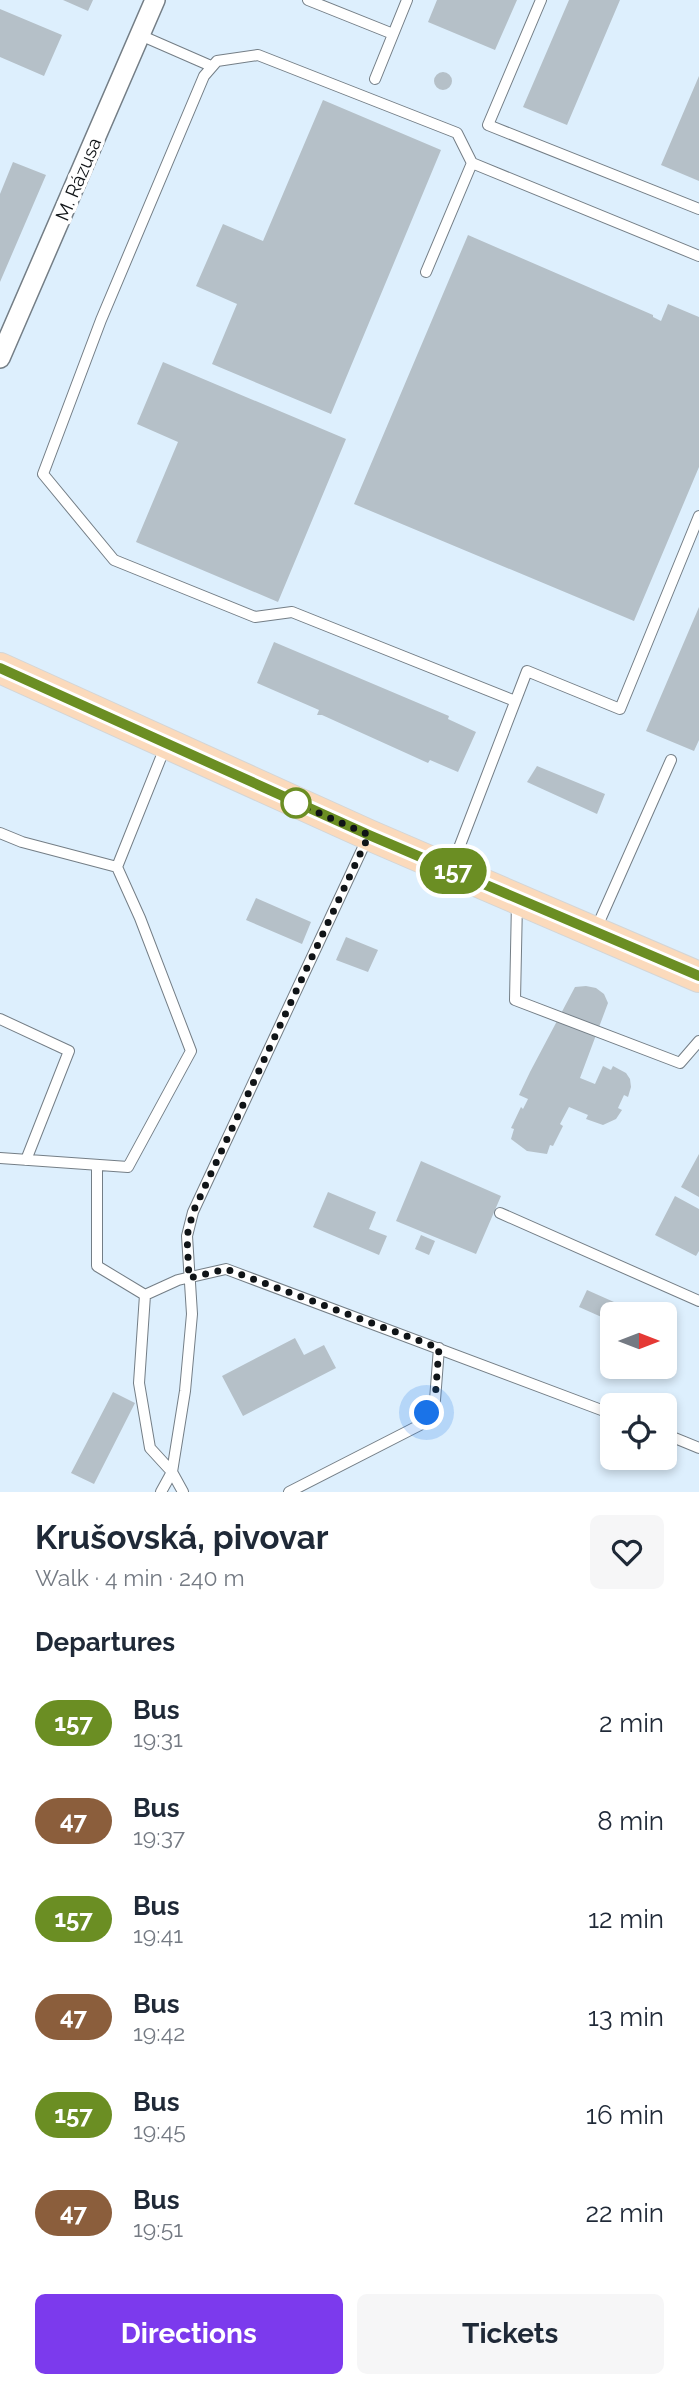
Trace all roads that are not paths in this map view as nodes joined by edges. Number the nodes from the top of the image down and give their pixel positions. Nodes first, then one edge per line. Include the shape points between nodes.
1 (155, 0) edge
2 (307, 0) edge
3 (407, 0) edge
4 (541, 0) edge
5 (393, 34) junction
6 (140, 35) junction
7 (211, 66) junction
8 (375, 79) dead end
9 (472, 163) junction
10 (699, 209) edge
11 (699, 256) edge
12 (426, 272) dead end
13 (0, 358) edge
14 (699, 516) edge
15 (0, 668) edge
16 (515, 701) junction
17 (166, 745) junction
18 (671, 760) dead end
19 (0, 833) edge
20 (369, 835) junction
21 (117, 867) junction
22 (450, 870) junction
23 (517, 898) junction
24 (595, 931) junction
25 (699, 976) edge
26 (0, 1019) edge
27 (699, 1041) edge
28 (0, 1158) edge
29 (26, 1160) junction
30 (97, 1165) junction
31 (500, 1213) dead end
32 (189, 1278) junction
33 (145, 1295) junction
34 (699, 1301) edge
35 (439, 1348) junction
36 (600, 1409) edge
37 (677, 1439) edge
38 (699, 1448) edge
39 (172, 1472) junction
40 (160, 1492) edge
41 (183, 1492) edge
42 (289, 1492) edge

1 - 6 street, M. Rázusa
2 - 5 lane
3 - 5 lane
4 - 10 lane via 488,125
5 - 8 lane
6 - 7 lane
6 - 13 street, M. Rázusa
7 - 9 lane via 217,61 258,55 457,133
7 - 16 lane via 101,320 43,474 114,560 255,617 292,612
9 - 11 lane
9 - 12 lane
14 - 16 lane via 620,709 527,671
15 - 17 main road
16 - 22 lane
17 - 20 main road
17 - 21 lane
18 - 24 lane
19 - 21 lane
20 - 22 main road
20 - 32 lane via 193,1212 187,1236
21 - 30 lane via 191,1051 128,1167
22 - 23 main road
23 - 24 main road
23 - 27 lane via 515,1000 680,1063
24 - 25 main road
26 - 29 lane via 69,1051
28 - 29 lane
29 - 30 lane
30 - 33 lane via 97,1266
31 - 34 lane
32 - 33 lane
32 - 35 lane via 226,1269
32 - 39 lane via 192,1314
33 - 39 lane via 139,1383 150,1448
35 - 36 lane
35 - 42 lane via 435,1400 420,1425
37 - 38 lane
39 - 40 lane
39 - 41 lane

